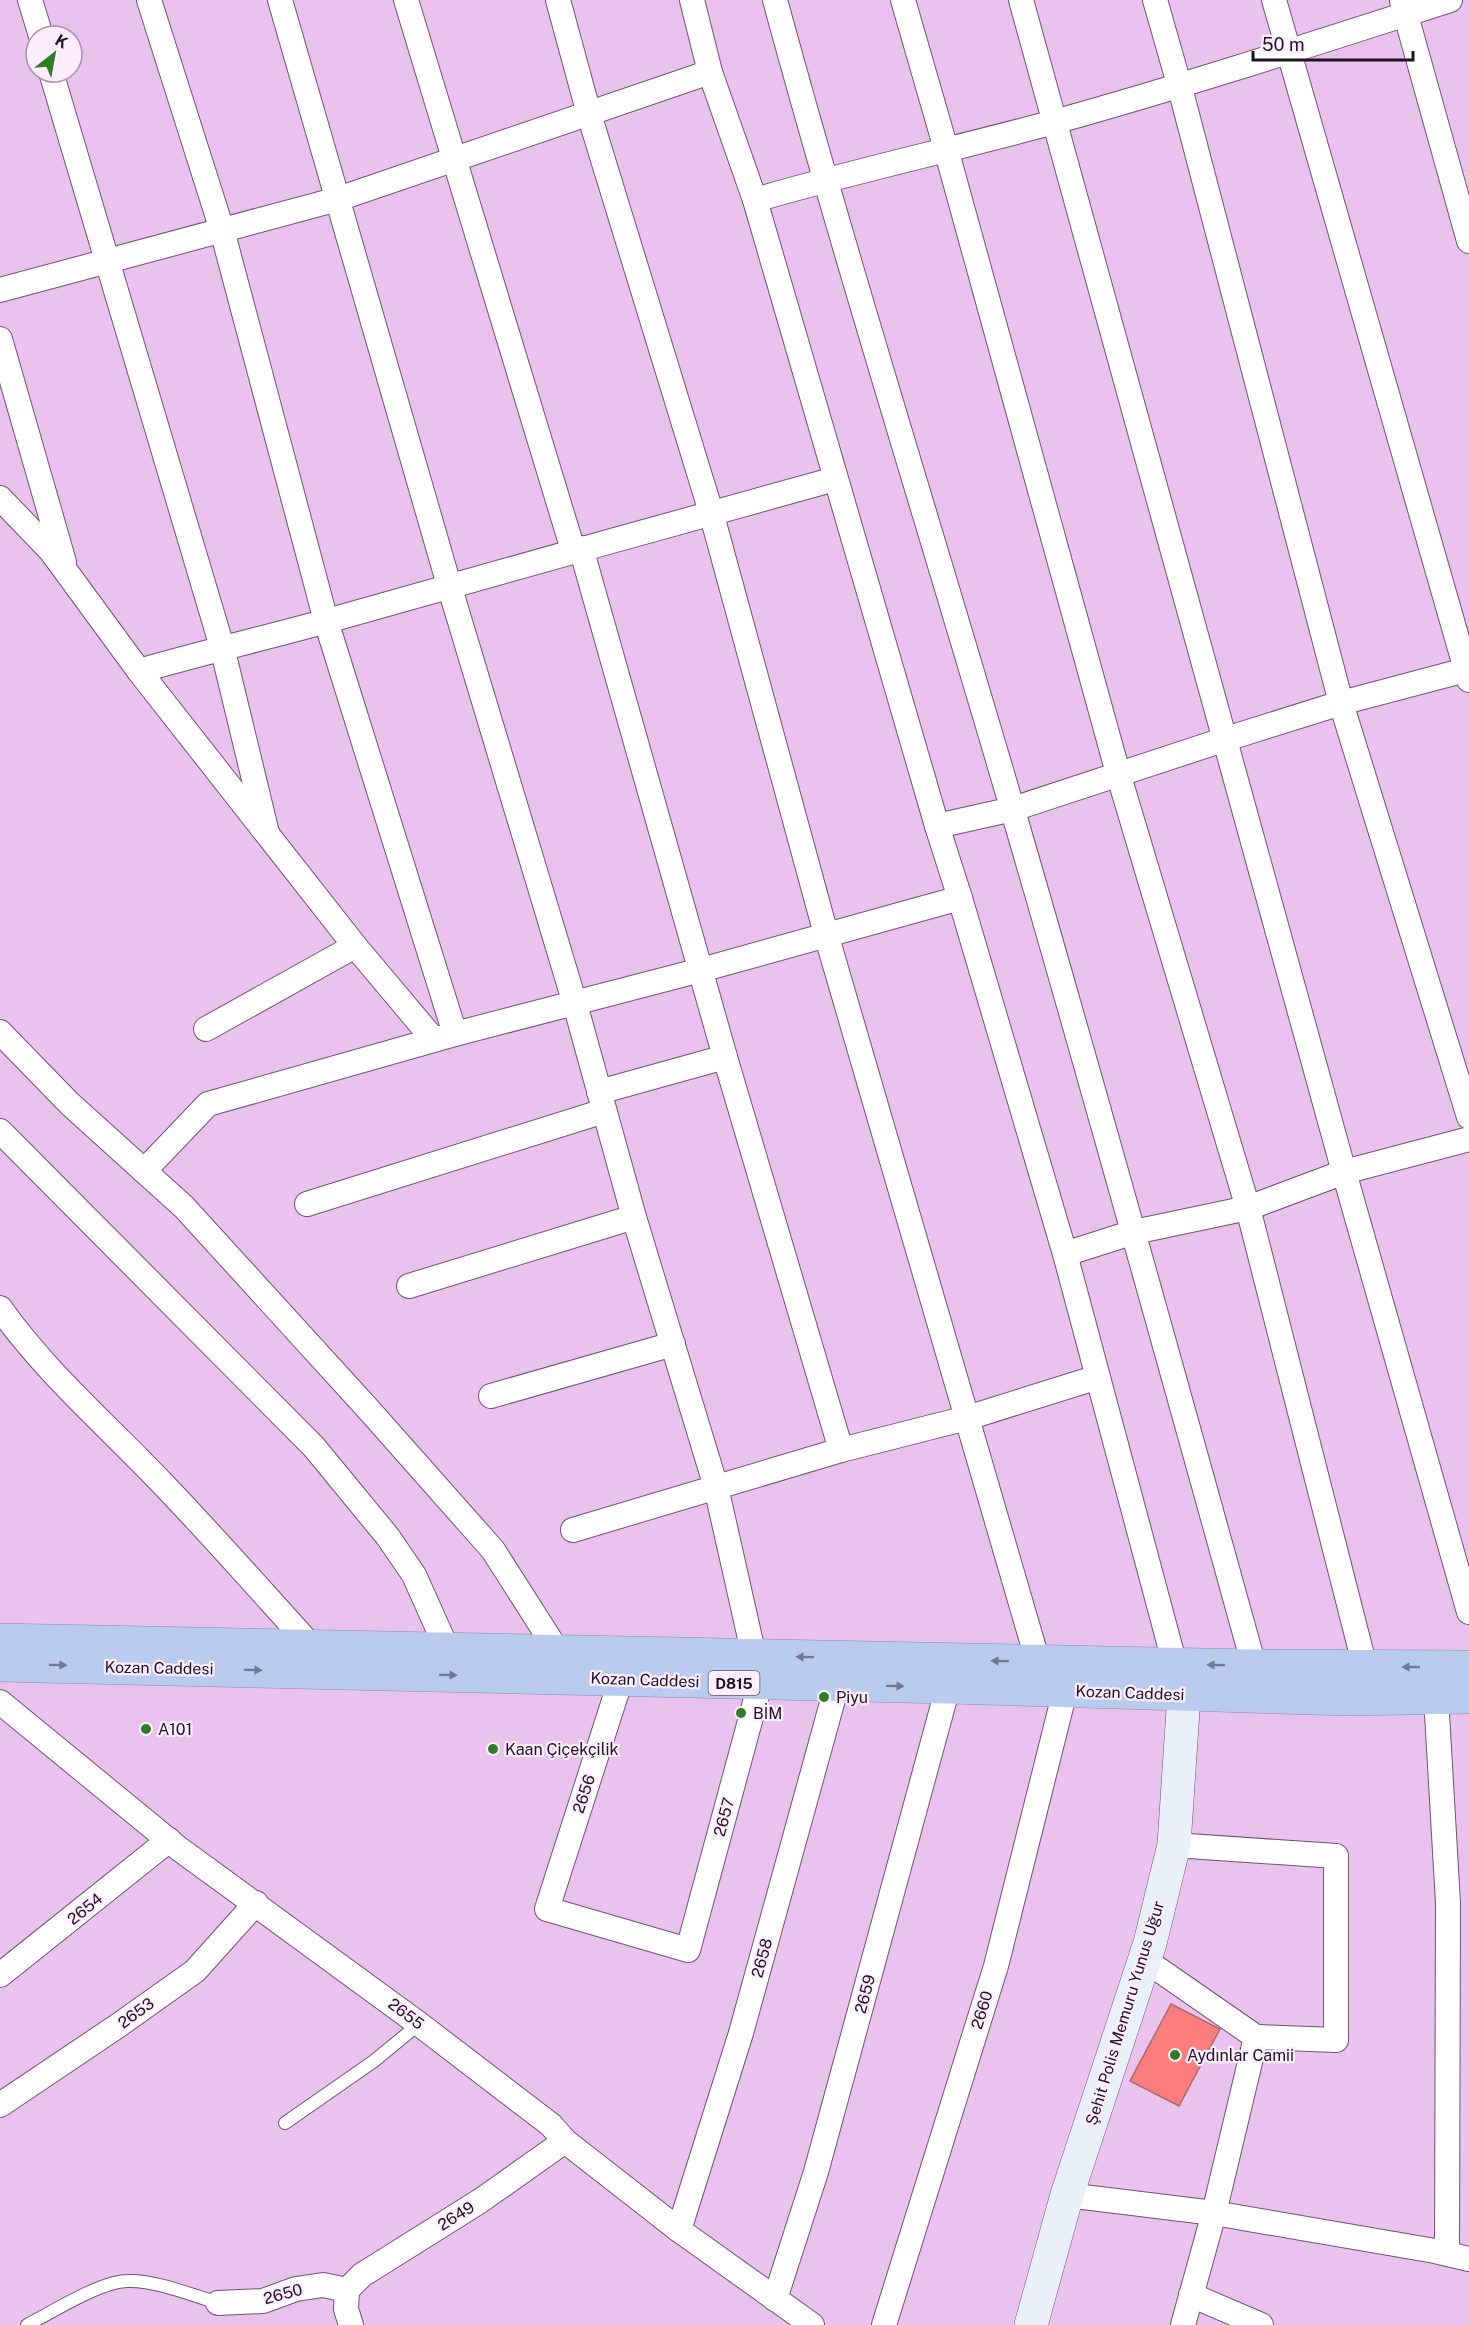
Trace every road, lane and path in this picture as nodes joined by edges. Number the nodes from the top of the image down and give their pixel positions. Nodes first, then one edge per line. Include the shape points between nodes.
1 (30, 0) edge
2 (149, 0) edge
3 (280, 0) edge
4 (406, 0) edge
5 (558, 0) edge
6 (692, 0) edge
7 (775, 0) edge
8 (903, 0) edge
9 (1021, 0) edge
10 (1155, 0) edge
11 (1274, 0) edge
12 (1450, 0) edge
13 (1404, 7) edge
14 (37, 24) edge
15 (1287, 52) junction
16 (710, 72) junction
17 (55, 84) edge
18 (1179, 84) junction
19 (589, 114) junction
20 (1054, 122) junction
21 (946, 149) junction
22 (455, 161) junction
23 (824, 180) junction
24 (338, 199) junction
25 (754, 200) junction
26 (222, 230) junction
27 (1469, 241) edge
28 (106, 260) junction
29 (0, 290) edge
30 (0, 339) edge
31 (835, 479) junction
32 (0, 498) edge
33 (711, 512) junction
34 (577, 549) junction
35 (67, 573) junction
36 (449, 585) junction
37 (326, 621) junction
38 (222, 647) junction
39 (139, 671) junction
40 (1468, 673) edge
41 (1341, 703) junction
42 (1226, 739) junction
43 (1118, 773) junction
44 (1013, 809) junction
45 (937, 826) junction
46 (267, 833) junction
47 (960, 897) junction
48 (826, 934) junction
49 (355, 946) junction
50 (701, 970) junction
51 (575, 1004) junction
52 (206, 1029) dead end
53 (0, 1032) edge
54 (444, 1037) junction
55 (725, 1057) junction
56 (601, 1102) junction
57 (1469, 1117) edge
58 (0, 1131) edge
59 (1469, 1139) edge
60 (144, 1171) junction
61 (1344, 1172) junction
62 (307, 1204) dead end
63 (1248, 1208) junction
64 (634, 1217) junction
65 (1134, 1232) junction
66 (1065, 1254) junction
67 (409, 1286) dead end
68 (0, 1308) edge
69 (672, 1344) junction
70 (1098, 1377) junction
71 (491, 1396) dead end
72 (968, 1418) junction
73 (842, 1450) junction
74 (716, 1487) junction
75 (573, 1530) dead end
76 (1469, 1612) edge
77 (0, 1640) edge
78 (312, 1647) junction
79 (448, 1650) junction
80 (558, 1652) junction
81 (1038, 1662) junction
82 (0, 1665) edge
83 (1254, 1666) junction
84 (1365, 1667) junction
85 (1469, 1667) edge
86 (757, 1670) junction
87 (621, 1679) junction
88 (1180, 1680) junction
89 (837, 1685) junction
90 (948, 1687) junction
91 (1065, 1692) junction
92 (1436, 1697) junction
93 (1469, 1697) edge
94 (0, 1702) edge
95 (169, 1840) junction
96 (1174, 1845) junction
97 (256, 1903) junction
98 (547, 1909) joint
99 (1145, 1960) junction
100 (0, 1976) edge
101 (419, 2024) junction
102 (1256, 2037) junction
103 (0, 2105) edge
104 (285, 2123) dead end
105 (566, 2141) junction
106 (1067, 2195) junction
107 (1214, 2213) junction
108 (679, 2229) junction
109 (1458, 2256) edge
110 (347, 2290) junction
111 (1191, 2295) junction
112 (775, 2299) junction
113 (218, 2303) joint
114 (27, 2325) edge
115 (351, 2325) edge
116 (812, 2325) edge
117 (884, 2325) edge
118 (1031, 2325) edge
119 (1183, 2325) edge
120 (1261, 2325) edge

1 - 14 street
2 - 26 street
3 - 24 street
4 - 22 street
5 - 19 street
6 - 16 street
7 - 23 street
8 - 21 street
9 - 20 street
10 - 18 street
11 - 15 street
12 - 13 street
13 - 15 street
13 - 27 street
15 - 18 street
15 - 40 street
16 - 19 street
16 - 25 street
17 - 28 street
18 - 20 street
18 - 41 street
19 - 22 street
19 - 33 street
20 - 21 street
20 - 42 street
21 - 23 street
21 - 43 street
22 - 24 street
22 - 34 street
23 - 25 street
23 - 44 street
24 - 26 street
24 - 36 street
25 - 31 street
26 - 28 street
26 - 37 street
28 - 29 street
28 - 38 street
30 - 35 street
31 - 33 street
31 - 45 street
32 - 35 street
33 - 34 street
33 - 48 street
34 - 36 street
34 - 50 street
35 - 39 street
36 - 37 street
36 - 51 street
37 - 38 street
37 - 54 street
38 - 39 street
38 - 46 street
39 - 46 street
40 - 41 street
41 - 42 street
41 - 57 street
42 - 43 street
42 - 61 street
43 - 44 street
43 - 63 street
44 - 45 street
44 - 65 street
45 - 47 street
46 - 49 street
47 - 48 street
47 - 66 street
48 - 50 street
48 - 72 street
49 - 52 street
49 - 54 street
50 - 51 street
50 - 55 street
51 - 54 street
51 - 56 street
53 - 60 street via 70,1104
54 - 60 street via 208,1104
55 - 56 street
55 - 73 street
56 - 62 street
56 - 64 street
58 - 79 street via 314,1447 414,1575
59 - 61 street
60 - 80 street via 184,1207 493,1550
61 - 63 street
61 - 76 street
63 - 65 street
63 - 84 street
64 - 67 street
64 - 69 street
65 - 66 street
65 - 83 street
66 - 70 street
68 - 78 street
69 - 71 street
69 - 74 street
70 - 72 street
70 - 88 street
72 - 73 street
72 - 81 street
73 - 74 street
74 - 75 street
74 - 86 street
77 - 78 highway, Kozan Caddesi / D815
78 - 79 highway, Kozan Caddesi / D815
79 - 80 highway, Kozan Caddesi / D815
80 - 86 highway, Kozan Caddesi / D815
81 -> 86 highway, Kozan Caddesi / D815
81 - 88 highway, Kozan Caddesi / D815
82 -> 87 highway, Kozan Caddesi / D815
83 - 84 highway, Kozan Caddesi / D815
83 -> 88 highway, Kozan Caddesi / D815
85 -> 84 highway, Kozan Caddesi / D815
86 - 87 highway, Kozan Caddesi / D815
86 - 89 highway, Kozan Caddesi / D815
86 - 98 street, 2657 via 688,1950
87 - 98 street, 2656
88 - 91 highway, Kozan Caddesi / D815
88 - 92 highway, Kozan Caddesi / D815 via 1347,1699
88 - 96 main road, Şehit Polis Memuru Yunus Uğur
89 -> 90 highway, Kozan Caddesi / D815
89 - 108 street, 2658 via 741,2033
90 - 91 highway, Kozan Caddesi / D815
90 - 112 street, 2659 via 816,2172
91 - 117 street, 2660 via 996,1966
92 - 93 highway, Kozan Caddesi / D815
92 - 109 street via 1448,1903
94 - 95 street, 2655
95 - 97 street, 2655
95 - 100 street, 2654
96 - 99 main road, Şehit Polis Memuru Yunus Uğur
96 - 102 street via 1336,1856 1336,2040
97 - 101 street, 2655
97 - 103 street, 2653 via 195,1971
99 - 102 street
99 - 106 main road, Şehit Polis Memuru Yunus Uğur
101 - 104 lane via 374,2061
101 - 105 street, 2655 via 551,2125
102 - 107 street
105 - 108 street, 2655
105 - 110 street, 2649 via 362,2275
106 - 107 street
106 - 118 main road, Şehit Polis Memuru Yunus Uğur
107 - 109 street
107 - 111 street
108 - 112 street, 2655
110 - 113 street, 2650 via 323,2285 296,2289 263,2301
110 - 115 street via 346,2309
111 - 119 street
111 - 120 street
112 - 116 street, 2655
113 - 114 lane via 127,2281 106,2286

